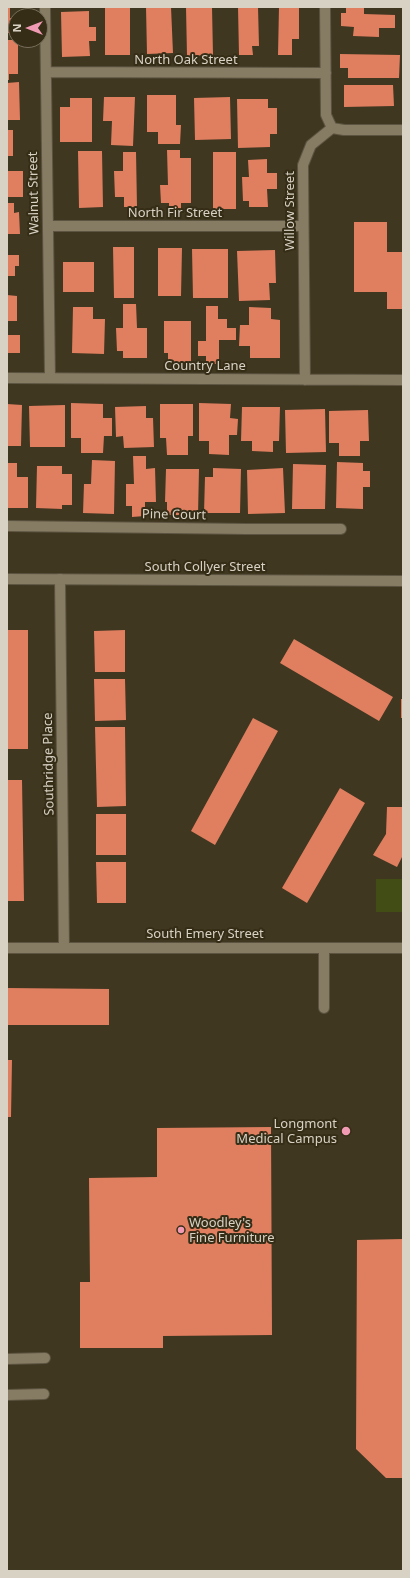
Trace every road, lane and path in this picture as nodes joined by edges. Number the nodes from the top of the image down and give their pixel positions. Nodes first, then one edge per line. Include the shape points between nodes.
1 (45, 7) edge
2 (325, 7) edge
3 (46, 72) junction
4 (326, 73) junction
5 (332, 128) junction
6 (403, 130) edge
7 (48, 226) junction
8 (303, 226) junction
9 (7, 378) edge
10 (50, 378) junction
11 (304, 380) junction
12 (403, 380) edge
13 (7, 526) edge
14 (341, 529) dead end
15 (7, 579) edge
16 (60, 580) junction
17 (403, 581) edge
18 (7, 948) edge
19 (64, 948) junction
20 (324, 948) junction
21 (403, 948) edge
22 (324, 1008) dead end
23 (45, 1358) dead end
24 (7, 1359) edge
25 (44, 1394) dead end
26 (7, 1395) edge

1 - 3 street, Walnut Street
2 - 4 street
3 - 4 street, North Oak Street
3 - 7 street, Walnut Street
4 - 5 street via 326,115
5 - 6 street
5 - 8 street, Willow Street via 311,145 303,165
7 - 8 street, North Fir Street
7 - 10 street, Walnut Street
8 - 11 street, Willow Street
9 - 10 street, Country Lane
10 - 11 street, Country Lane
11 - 12 street, Country Lane
13 - 14 street, Pine Court
15 - 16 street, South Collyer Street
16 - 17 street, South Collyer Street
16 - 19 street, Southridge Place
18 - 19 street, South Emery Street
19 - 20 street, South Emery Street
20 - 21 street, South Emery Street
20 - 22 street
23 - 24 street
25 - 26 street

